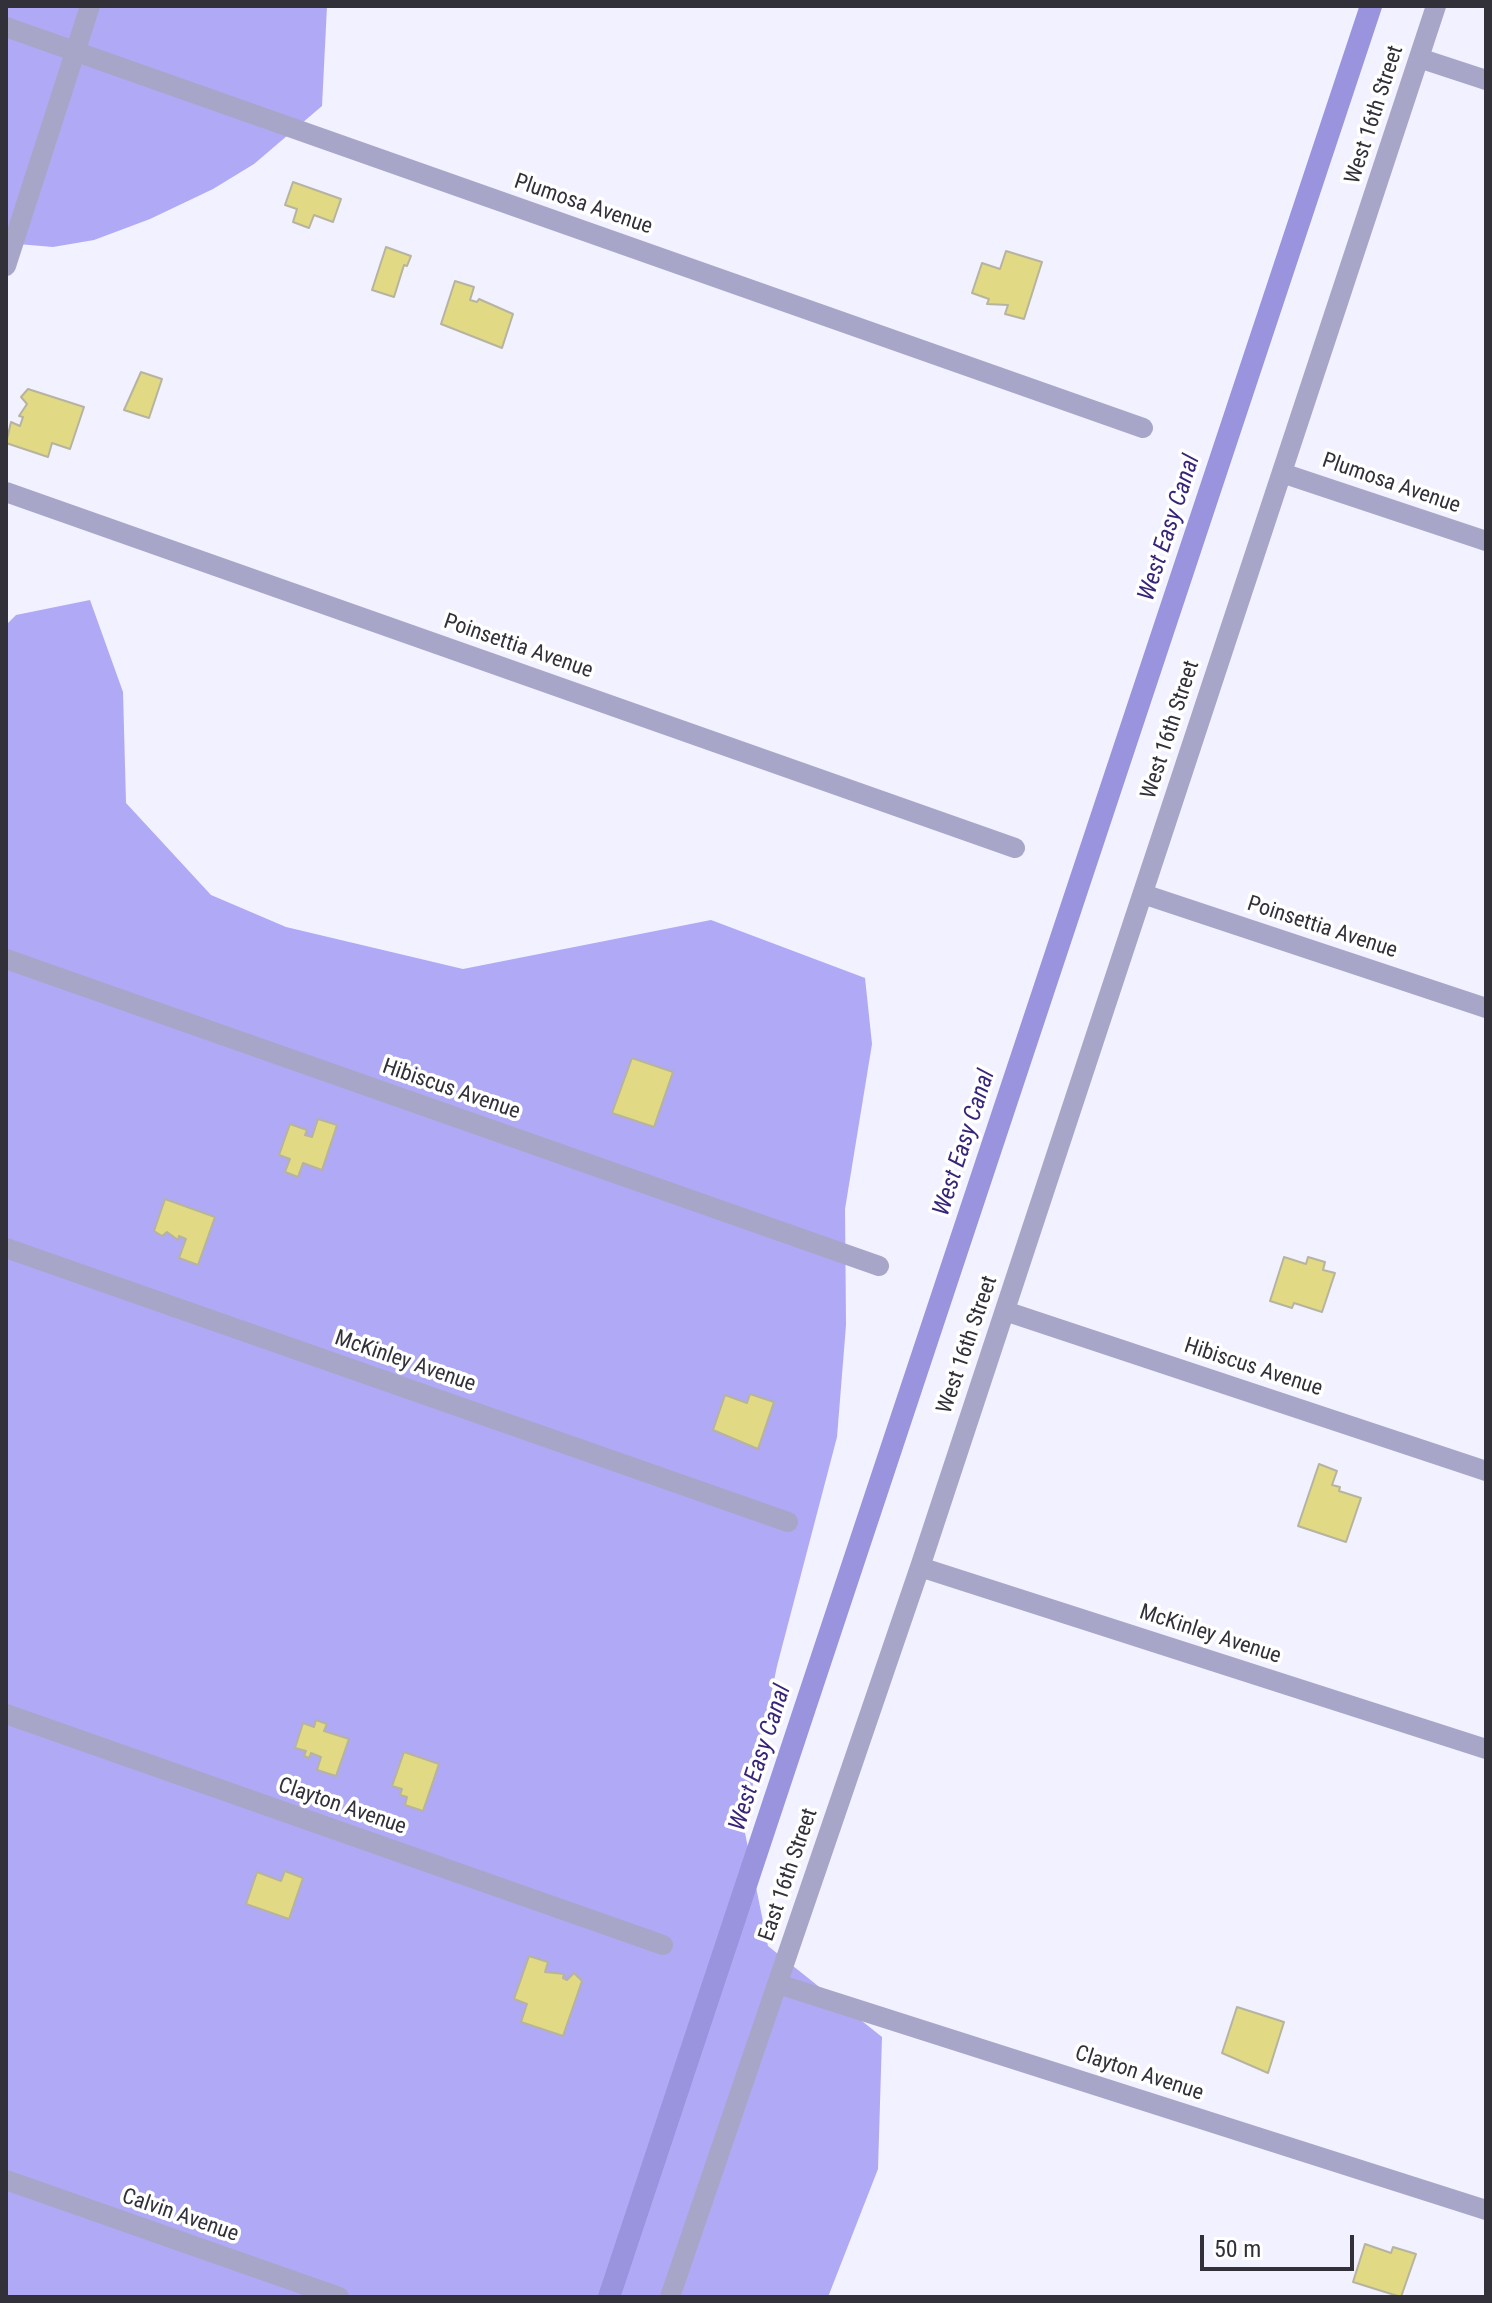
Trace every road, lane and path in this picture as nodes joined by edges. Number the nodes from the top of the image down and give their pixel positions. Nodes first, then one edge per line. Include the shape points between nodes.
1 (90, 6) edge
2 (1436, 6) edge
3 (6, 27) edge
4 (76, 51) junction
5 (1419, 58) junction
6 (1486, 80) edge
7 (6, 266) edge
8 (1143, 428) dead end
9 (1282, 473) junction
10 (6, 492) edge
11 (1486, 541) edge
12 (1015, 848) dead end
13 (1143, 894) junction
14 (6, 959) edge
15 (1486, 1008) edge
16 (6, 1248) edge
17 (879, 1266) dead end
18 (1005, 1311) junction
19 (951, 1468) joint
20 (1486, 1471) edge
21 (788, 1522) dead end
22 (920, 1567) junction
23 (6, 1714) edge
24 (1486, 1749) edge
25 (663, 1945) dead end
26 (778, 1984) junction
27 (6, 2180) edge
28 (1486, 2210) edge
29 (339, 2297) edge
30 (670, 2297) edge

1 - 4 street
2 - 5 street, West 16th Street
3 - 4 street, Plumosa Avenue
4 - 7 street
4 - 8 street, Plumosa Avenue
5 - 6 street
5 - 9 street, West 16th Street
9 - 11 street, Plumosa Avenue
9 - 13 street, West 16th Street
10 - 12 street, Poinsettia Avenue
13 - 15 street, Poinsettia Avenue
13 - 18 street, West 16th Street
14 - 17 street, Hibiscus Avenue
16 - 21 street, McKinley Avenue
18 - 19 street, West 16th Street
18 - 20 street, Hibiscus Avenue
19 - 22 street, East 16th Street
22 - 24 street, McKinley Avenue
22 - 26 street, East 16th Street
23 - 25 street, Clayton Avenue
26 - 28 street, Clayton Avenue
26 - 30 street, East 16th Street
27 - 29 street, Calvin Avenue

